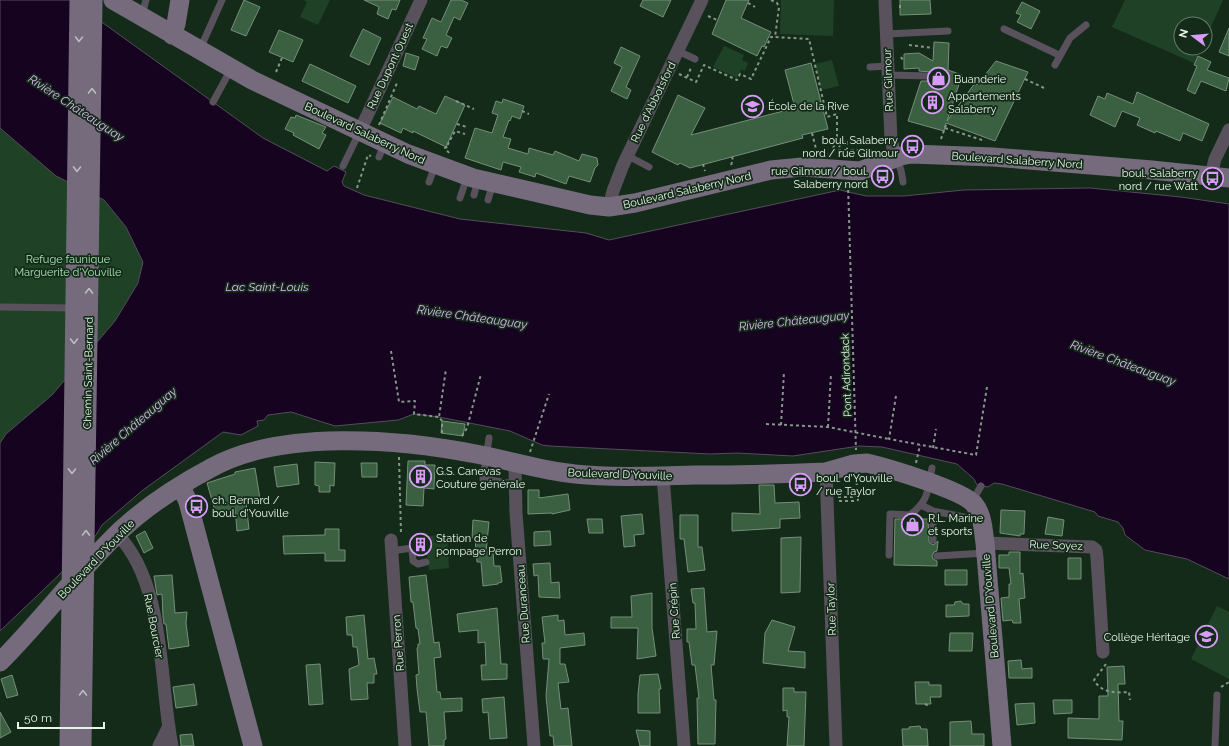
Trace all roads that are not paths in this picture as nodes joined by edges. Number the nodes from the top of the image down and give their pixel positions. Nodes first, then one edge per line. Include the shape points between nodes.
1 (79, 0) edge
2 (93, 0) edge
3 (113, 0) edge
4 (180, 0) edge
5 (222, 0) edge
6 (421, 0) edge
7 (702, 0) edge
8 (885, 0) edge
9 (144, 8) edge
10 (1086, 25) dead end
11 (1004, 29) dead end
12 (948, 31) dead end
13 (887, 34) junction
14 (172, 35) junction
15 (199, 50) junction
16 (678, 51) junction
17 (1059, 55) junction
18 (695, 59) dead end
19 (1054, 65) dead end
20 (870, 67) dead end
21 (231, 68) junction
22 (888, 71) junction
23 (929, 76) dead end
24 (212, 102) dead end
25 (1229, 130) edge
26 (359, 133) junction
27 (628, 156) junction
28 (896, 158) junction
29 (343, 166) dead end
30 (649, 167) dead end
31 (1210, 176) junction
32 (1229, 178) edge
33 (903, 182) dead end
34 (480, 187) junction
35 (460, 198) dead end
36 (609, 207) junction
37 (0, 307) edge
38 (75, 308) junction
39 (487, 447) junction
40 (516, 462) junction
41 (826, 472) junction
42 (914, 474) junction
43 (663, 476) junction
44 (515, 484) junction
45 (181, 486) junction
46 (981, 486) dead end
47 (921, 505) junction
48 (968, 510) junction
49 (933, 511) junction
50 (117, 534) junction
51 (933, 540) dead end
52 (391, 545) joint
53 (985, 548) junction
54 (889, 555) dead end
55 (937, 556) dead end
56 (426, 562) dead end
57 (77, 606) junction
58 (1105, 658) road end
59 (0, 662) edge
60 (1217, 695) dead end
61 (169, 726) junction
62 (68, 746) edge
63 (82, 746) edge
64 (159, 746) edge
65 (172, 746) edge
66 (253, 746) edge
67 (406, 746) edge
68 (534, 746) edge
69 (684, 746) edge
70 (836, 746) edge
71 (1002, 746) edge
72 (1215, 746) edge

1 -> 38 street, Chemin Saint-Bernard
57 -> 2 street, Chemin Saint-Bernard
3 - 9 street, Boulevard Salaberry Nord
4 - 14 street
5 - 15 lane
6 - 26 street, Rue Dupont Ouest
7 - 16 street, Rue d'Abbotsford
8 - 13 street, Rue Gilmour
9 - 14 street, Boulevard Salaberry Nord
10 - 17 lane via 1070,38
11 - 17 lane
12 - 13 lane
13 - 22 street, Rue Gilmour
14 - 15 street, Boulevard Salaberry Nord
15 - 21 street, Boulevard Salaberry Nord
16 - 18 lane
16 - 27 street, Rue d'Abbotsford
17 - 19 lane
20 - 22 lane
21 - 24 lane
21 - 26 street, Boulevard Salaberry Nord
22 - 23 lane
22 - 28 street, Rue Gilmour via 890,140
25 - 31 street
26 - 29 lane
26 - 34 street, Boulevard Salaberry Nord via 432,174
27 - 30 lane
27 - 36 street, Rue d'Abbotsford
28 - 31 street, Boulevard Salaberry Nord via 911,154 953,155
28 - 33 lane
28 - 36 street, Boulevard Salaberry Nord via 860,171 802,167 767,170
31 - 32 street, Boulevard Salaberry Nord
34 - 35 lane
34 - 36 street, Boulevard Salaberry Nord
37 - 38 lane
38 -> 57 street, Chemin Saint-Bernard
39 - 40 street, Boulevard D'Youville
39 - 44 lane via 483,479
39 - 45 street, Boulevard D'Youville via 448,441 416,444 370,442 287,445 258,449 225,461
40 - 43 street, Boulevard D'Youville via 573,474
40 - 44 street, Rue Duranceau
41 - 42 street, Boulevard D'Youville via 862,463
41 - 43 street, Boulevard D'Youville
41 - 70 street, Rue Taylor
42 - 47 lane via 926,500
42 - 48 street, Boulevard D'Youville via 952,492
43 - 69 street, Rue Crépin
44 - 68 street, Rue Duranceau
45 - 50 street, Boulevard D'Youville
45 - 66 street via 188,502
46 - 48 lane
47 - 49 lane
47 - 54 lane via 910,515 890,514
48 - 49 lane
48 - 53 street, Boulevard D'Youville via 980,514
49 - 51 lane
50 - 59 street, Boulevard D'Youville
50 - 61 street, Rue Bourcier via 135,556 150,599 162,664
52 - 56 lane via 412,548 413,561 418,564
52 - 67 street, Rue Perron
53 - 55 lane
53 - 58 street, Rue Soyez via 1092,547 1096,550
53 - 71 street, Boulevard D'Youville
57 - 62 street, Chemin Saint-Bernard
63 -> 57 street, Chemin Saint-Bernard
60 - 72 lane
61 - 64 street
61 - 65 street, Rue Bourcier

